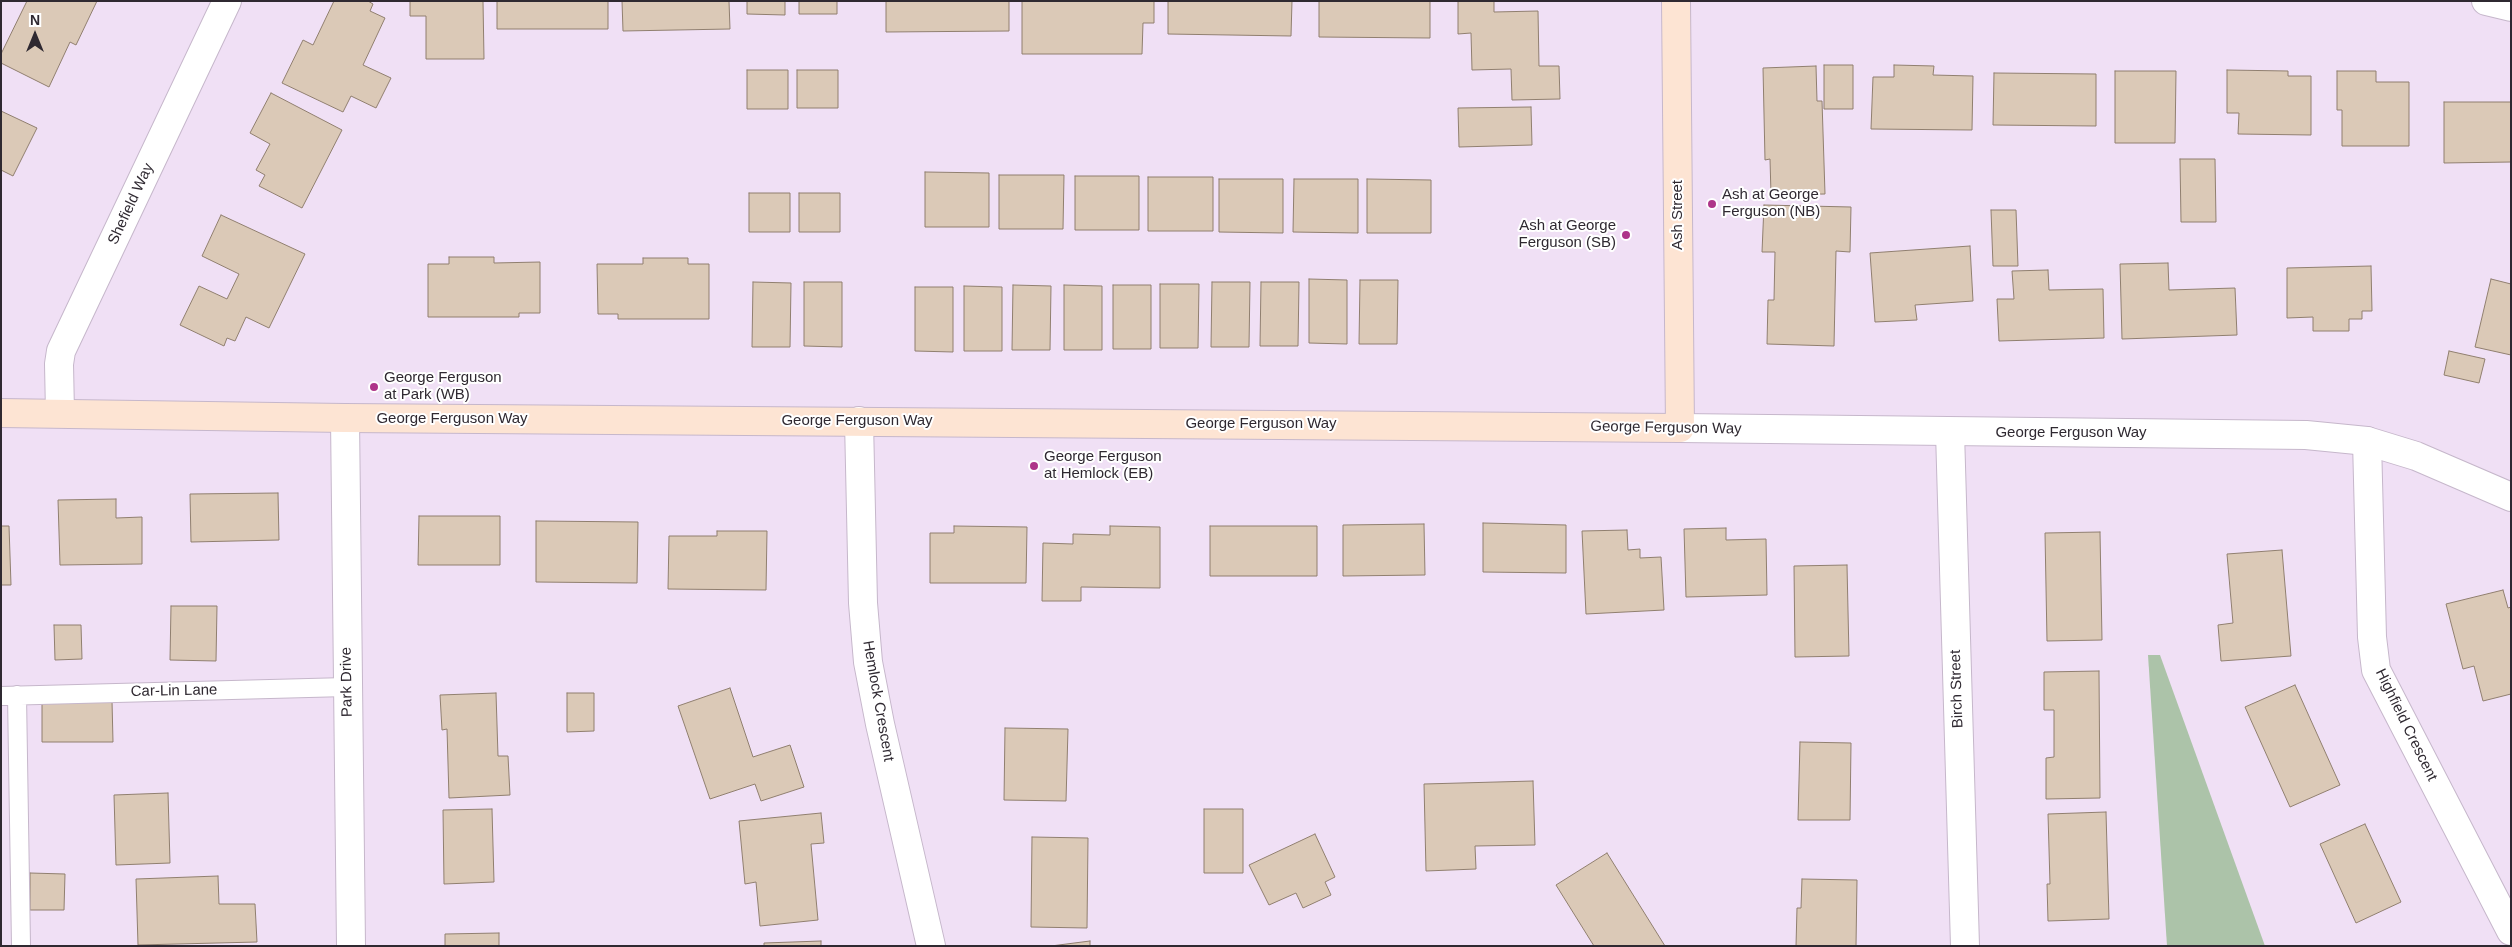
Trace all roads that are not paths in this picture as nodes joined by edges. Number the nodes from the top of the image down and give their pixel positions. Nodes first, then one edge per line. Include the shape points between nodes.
1 (227, 1) edge
2 (1676, 1) edge
3 (2486, 1) edge
4 (2511, 7) edge
5 (1, 413) edge
6 (60, 413) junction
7 (346, 418) junction
8 (859, 421) junction
9 (1680, 428) junction
10 (1950, 432) junction
11 (2367, 440) junction
12 (2511, 497) edge
13 (347, 687) junction
14 (9, 695) edge
15 (2511, 931) edge
16 (21, 946) edge
17 (351, 946) edge
18 (931, 946) edge
19 (1966, 946) edge

1 - 6 street, Shefield Way via 61,351
2 - 9 main road, Ash Street
3 - 4 street
5 - 6 main road, George Ferguson Way
6 - 7 main road, George Ferguson Way
7 - 8 main road, George Ferguson Way
7 - 13 street, Park Drive
8 - 9 main road, George Ferguson Way
8 - 18 street, Hemlock Crescent via 863,603 868,662
9 - 10 street, George Ferguson Way
10 - 11 street, George Ferguson Way via 2239,433
10 - 19 street, Birch Street
11 - 12 street, George Ferguson Way via 2416,456
11 - 15 street, Highfield Crescent via 2372,637 2376,670
13 - 14 lane, Car-Lin Lane
13 - 17 street, Park Drive
14 - 16 lane

